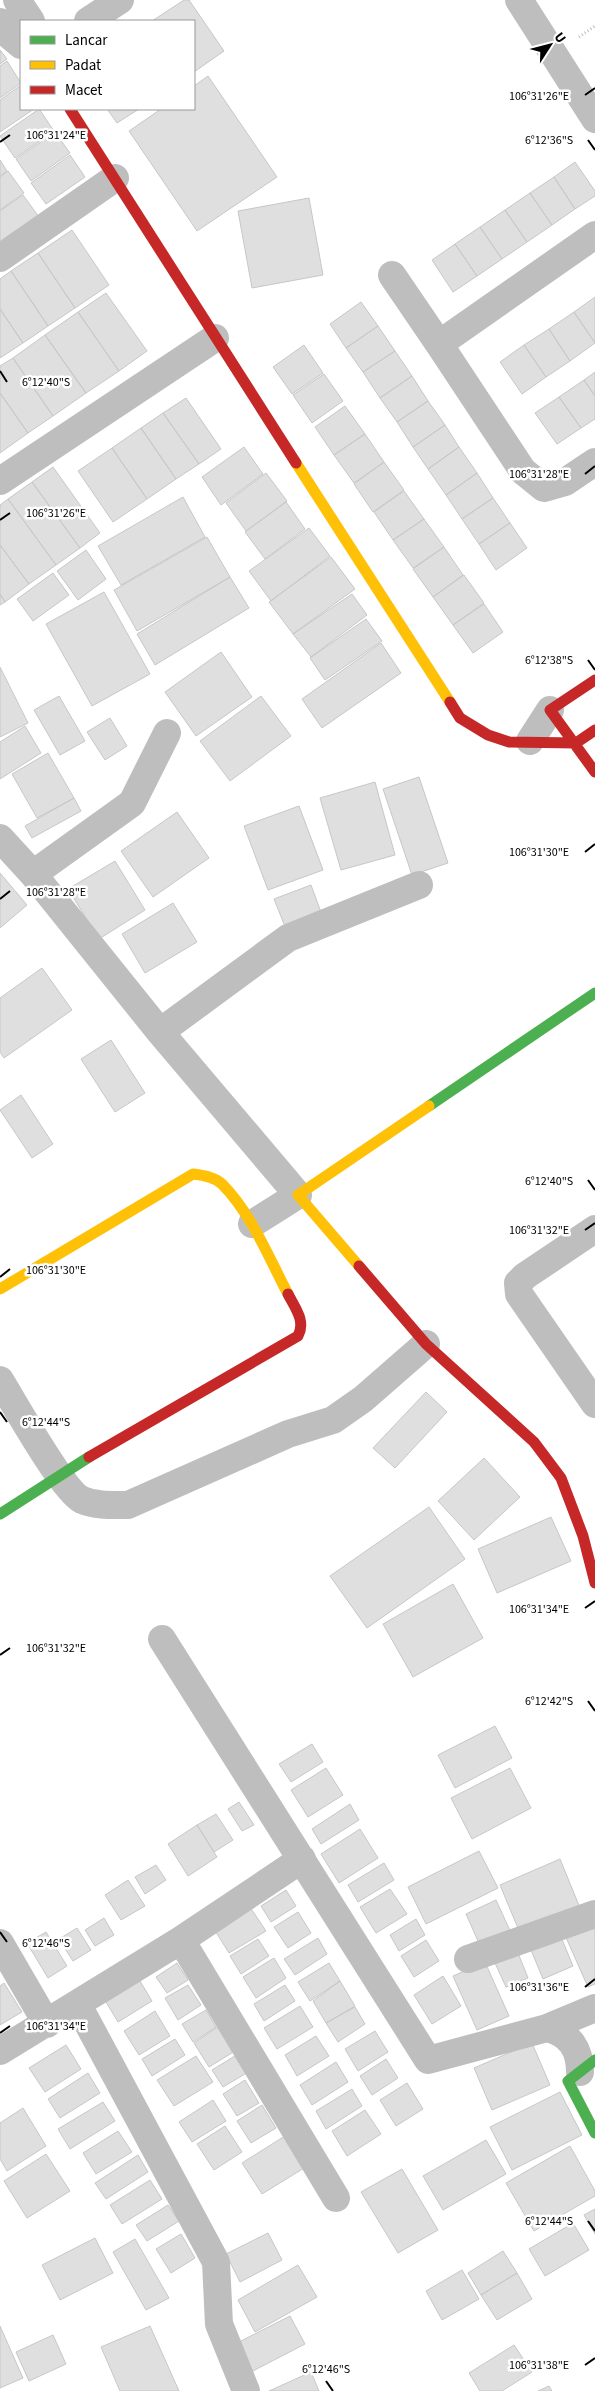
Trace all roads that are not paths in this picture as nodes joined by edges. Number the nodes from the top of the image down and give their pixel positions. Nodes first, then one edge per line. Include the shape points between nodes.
1 (17, 0) edge
2 (120, 0) edge
3 (519, 0) edge
4 (30, 20) edge
5 (90, 20) edge
6 (0, 22) edge
7 (20, 43) edge
8 (71, 110) edge
9 (595, 119) edge
10 (115, 178) junction
11 (595, 235) edge
12 (0, 258) edge
13 (392, 276) dead end
14 (215, 338) junction
15 (439, 344) junction
16 (595, 462) edge
17 (0, 481) edge
18 (595, 680) edge
19 (550, 710) junction
20 (595, 730) edge
21 (167, 733) dead end
22 (530, 741) junction
23 (576, 743) junction
24 (595, 772) edge
25 (0, 838) edge
26 (33, 874) junction
27 (419, 885) dead end
28 (595, 993) edge
29 (160, 1032) junction
30 (298, 1195) junction
31 (252, 1224) junction
32 (595, 1229) edge
33 (0, 1289) edge
34 (426, 1344) junction
35 (0, 1380) edge
36 (595, 1404) edge
37 (58, 1475) junction
38 (0, 1514) edge
39 (595, 1583) edge
40 (162, 1639) dead end
41 (302, 1859) junction
42 (595, 1914) edge
43 (181, 1940) junction
44 (0, 1943) edge
45 (468, 1959) dead end
46 (78, 2005) junction
47 (595, 2008) edge
48 (47, 2024) junction
49 (547, 2028) junction
50 (0, 2051) edge
51 (587, 2066) edge
52 (595, 2133) edge
53 (336, 2198) dead end
54 (246, 2391) edge

1 - 4 street
2 - 5 street
3 - 9 street
6 - 7 street via 8,35
8 - 10 street
10 - 12 street
10 - 14 street
11 - 15 street
13 - 15 street
14 - 17 street
14 - 22 street via 460,718 495,738 509,742
15 - 16 street via 523,471 544,488 566,482
18 - 19 street
19 - 22 street
19 - 23 street
20 - 23 street
21 - 26 street via 132,803
22 - 23 street
23 - 24 street
25 - 26 street
26 - 29 street
27 - 29 street via 288,938
28 - 30 street
29 - 30 street
30 - 31 street
30 - 34 street
31 - 33 street via 221,1184 193,1174
31 - 37 street via 301,1320 298,1336
32 - 36 street via 518,1284 519,1294
34 - 37 street via 363,1399 333,1420 288,1434 128,1504 103,1505 81,1499
34 - 39 street via 549,1459 562,1478 583,1536
35 - 37 street
37 - 38 street
40 - 41 street
41 - 43 street
41 - 49 street via 428,2060
42 - 45 street
43 - 46 street
43 - 53 street
44 - 48 street
46 - 48 street
46 - 54 street via 216,2262 219,2324
47 - 49 street
48 - 50 street
49 - 51 street via 569,2038 580,2060
51 - 52 street via 568,2081

